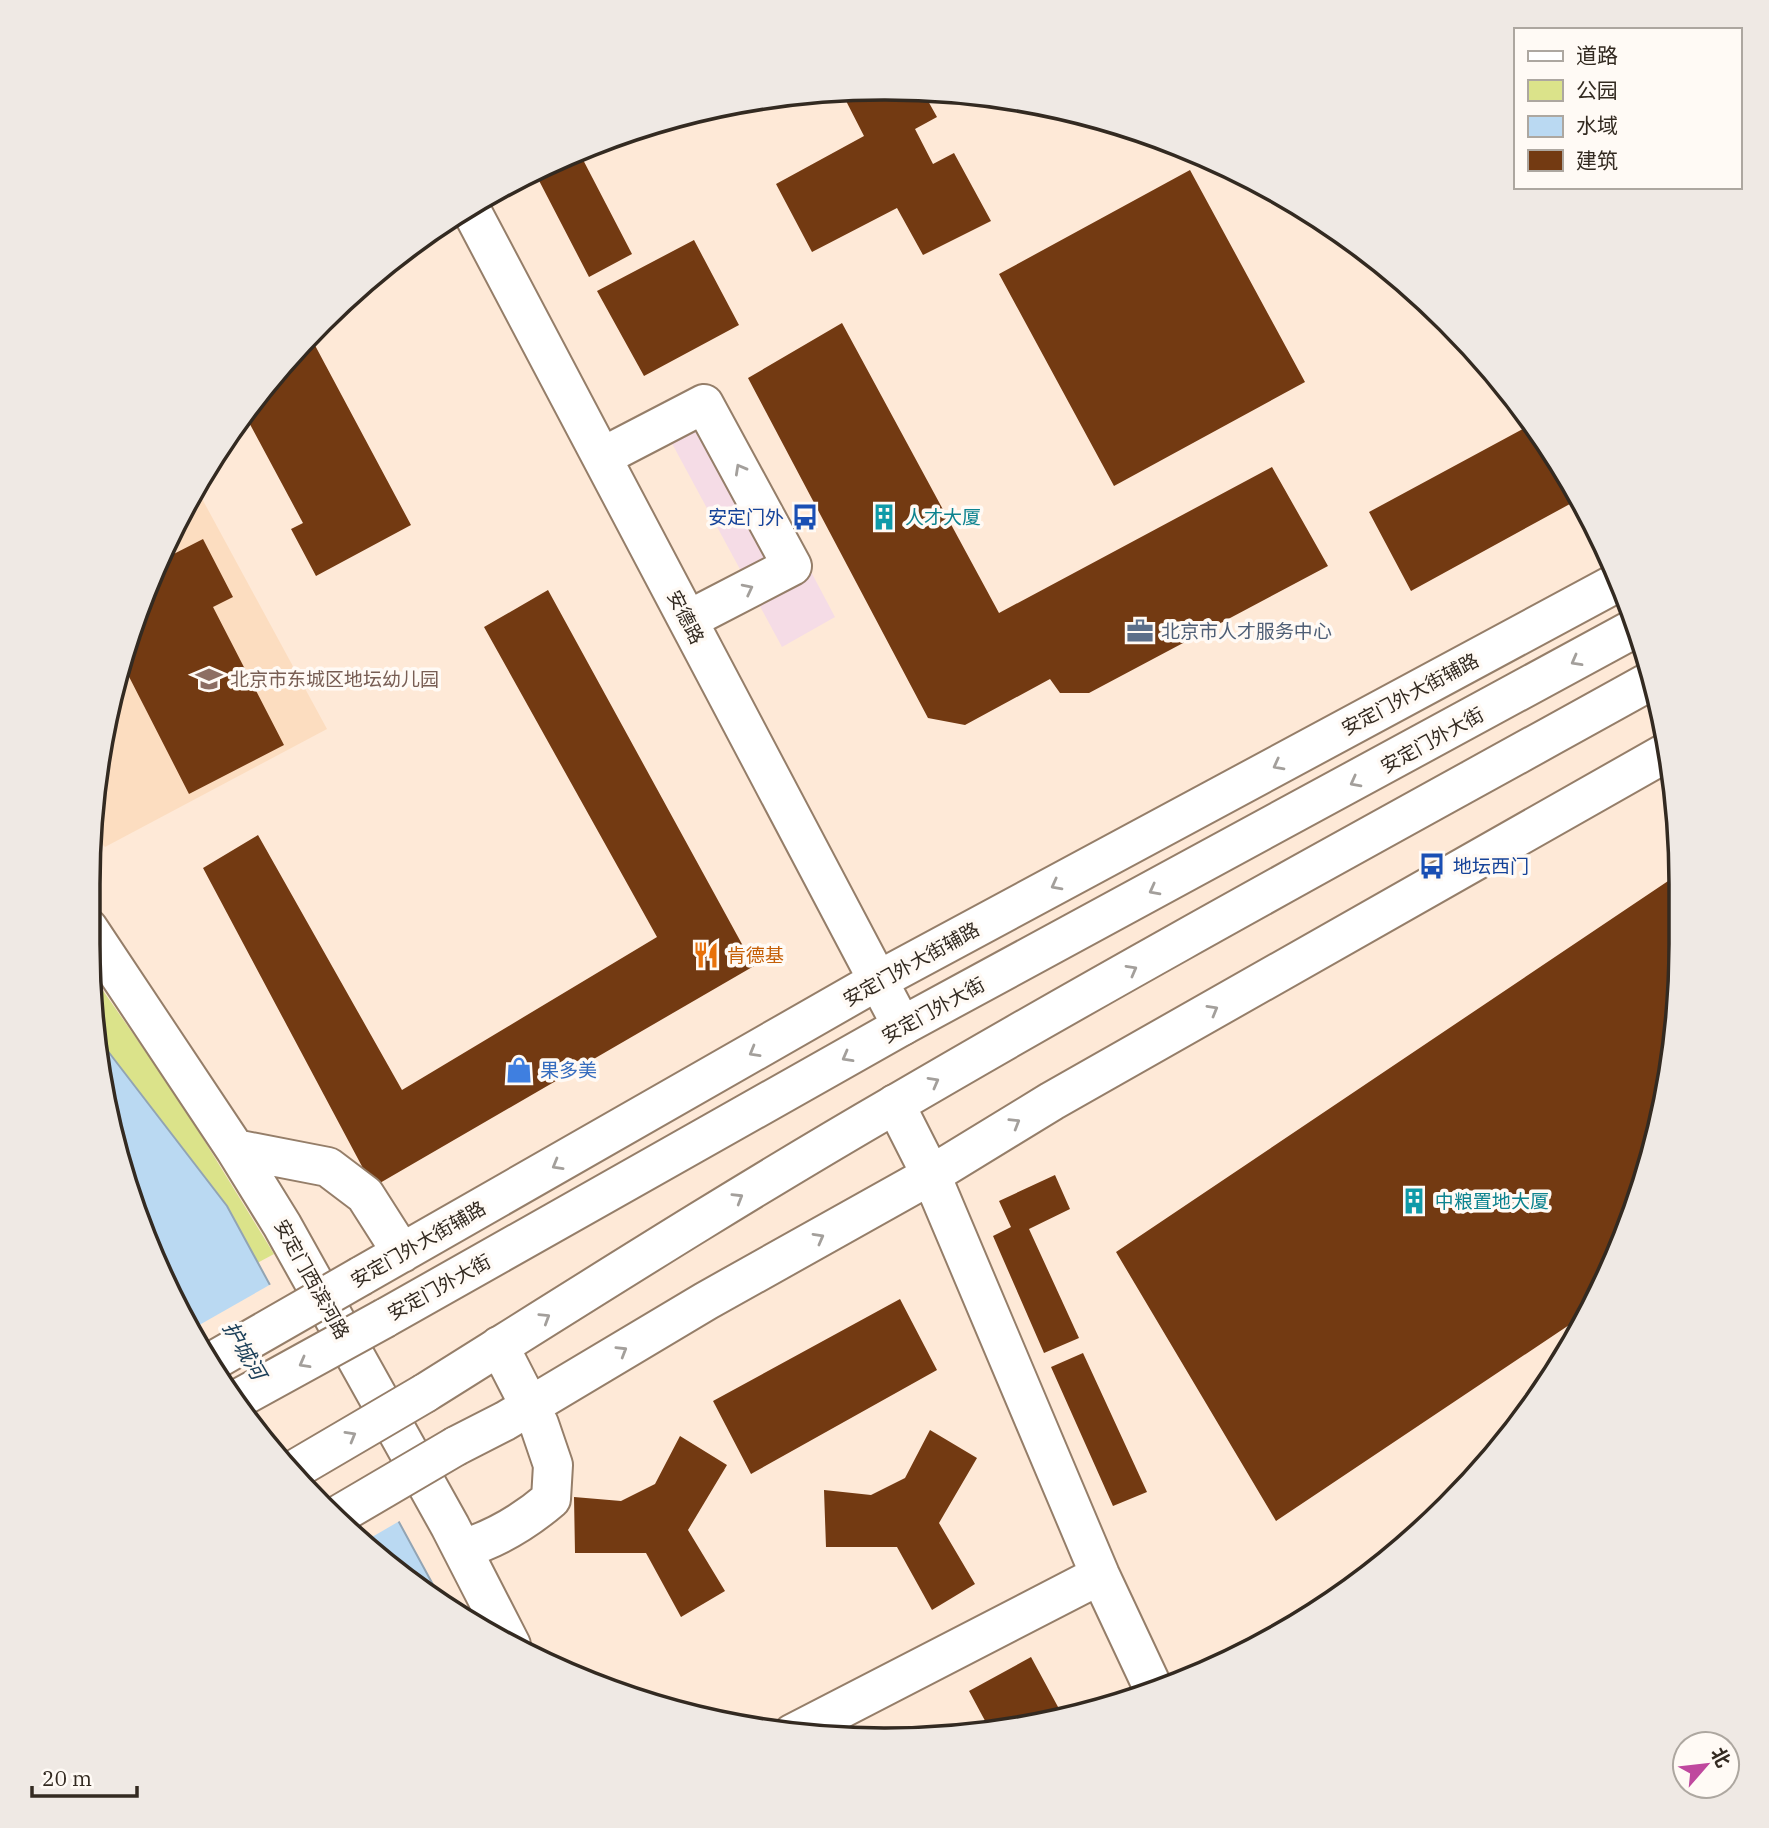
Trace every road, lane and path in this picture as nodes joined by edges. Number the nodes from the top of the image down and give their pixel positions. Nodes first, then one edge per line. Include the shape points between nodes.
1 (474, 216) edge
2 (602, 457) junction
3 (1611, 586) edge
4 (688, 620) junction
5 (1628, 632) edge
6 (1644, 685) edge
7 (1659, 757) edge
8 (100, 946) edge
9 (877, 982) junction
10 (902, 1026) junction
11 (895, 1104) junction
12 (235, 1149) junction
13 (931, 1175) junction
14 (402, 1253) junction
15 (499, 1346) junction
16 (219, 1358) edge
17 (244, 1396) edge
18 (531, 1406) junction
19 (299, 1467) edge
20 (344, 1512) edge
21 (462, 1549) junction
22 (1100, 1575) junction
23 (503, 1629) edge
24 (1150, 1682) edge
25 (810, 1725) edge

1 - 2 street, 安德路
2 - 4 street, 安德路
4 -> 2 street via 792,566 773,529 704,404
3 -> 9 street, 安定门外大街辅路
4 - 9 street, 安德路
5 -> 10 street, 安定门外大街
11 -> 6 street
13 -> 7 street via 1052,1101
8 - 12 street, 安定门西滨河路
9 - 10 street, 安德路
9 -> 14 street, 安定门外大街辅路
10 -> 17 street, 安定门外大街, bridge
11 - 13 street
15 -> 11 street
12 - 14 street via 328,1167 365,1195
12 - 21 street, 安定门西滨河路
18 -> 13 street
13 - 22 street
14 - 16 street, 安定门外大街辅路, bridge
15 - 18 street
19 -> 15 street, bridge
18 - 20 street, bridge
18 - 21 street via 553,1465 551,1499 492,1540
21 - 23 street, 安定门西滨河路
22 - 24 street
22 - 25 street

